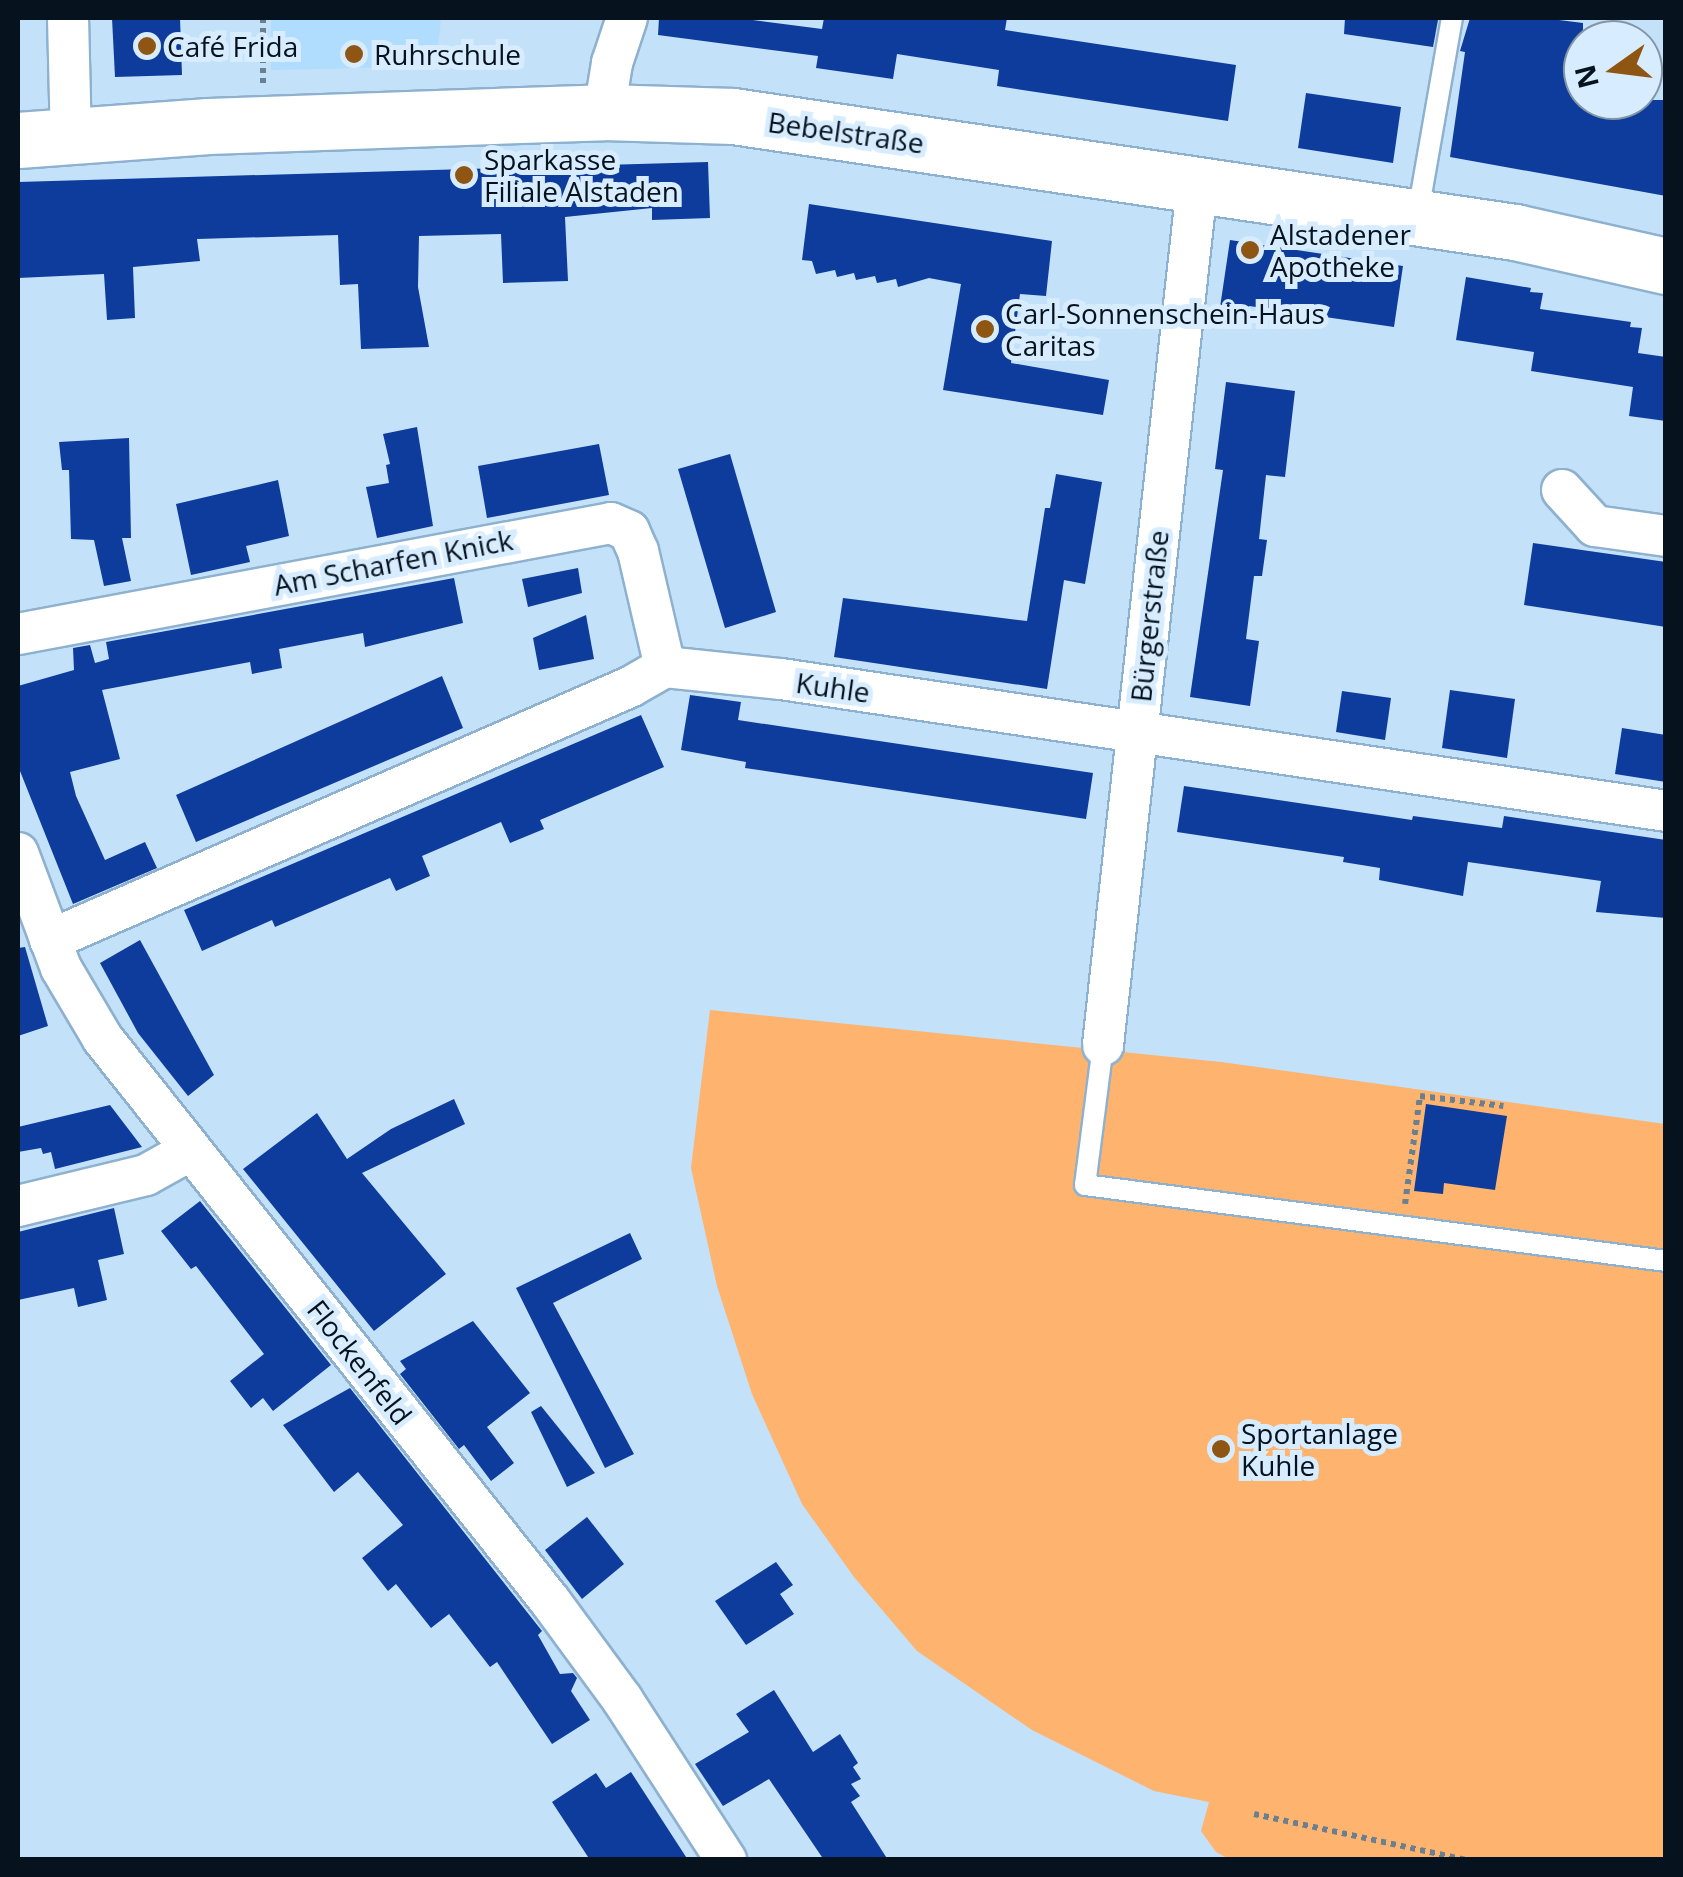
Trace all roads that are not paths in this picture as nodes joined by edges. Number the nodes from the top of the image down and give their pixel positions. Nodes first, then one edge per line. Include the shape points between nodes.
1 (68, 18) edge
2 (627, 18) edge
3 (1452, 18) edge
4 (604, 112) junction
5 (18, 140) edge
6 (71, 140) junction
7 (1197, 187) junction
8 (1417, 218) junction
9 (1666, 266) edge
10 (1562, 490) dead end
11 (1666, 536) edge
12 (18, 634) edge
13 (665, 667) junction
14 (1140, 732) junction
15 (1666, 811) edge
16 (18, 853) edge
17 (50, 940) junction
18 (1103, 1045) joint
19 (191, 1150) junction
20 (18, 1206) edge
21 (1666, 1261) edge
22 (726, 1860) edge

1 - 6 street
2 - 4 street
3 - 8 lane
4 - 6 street, Bebelstraße via 263,124
4 - 7 street, Bebelstraße via 778,122
5 - 6 street, Bebelstraße
7 - 8 street, Bebelstraße
7 - 14 street, Bürgerstraße via 1138,702
8 - 9 street, Bebelstraße
10 - 11 street via 1595,526
12 - 13 street, Am Scharfen Knick via 611,523 628,531 638,551
13 - 14 street, Kuhle
13 - 17 street, Kuhle
14 - 15 street, Kuhle
14 - 18 street, Bürgerstraße
16 - 17 street, Flockenfeld
17 - 19 street, Flockenfeld via 103,1039
18 - 21 lane via 1085,1186
19 - 20 street via 146,1174
19 - 22 street, Flockenfeld via 550,1601

